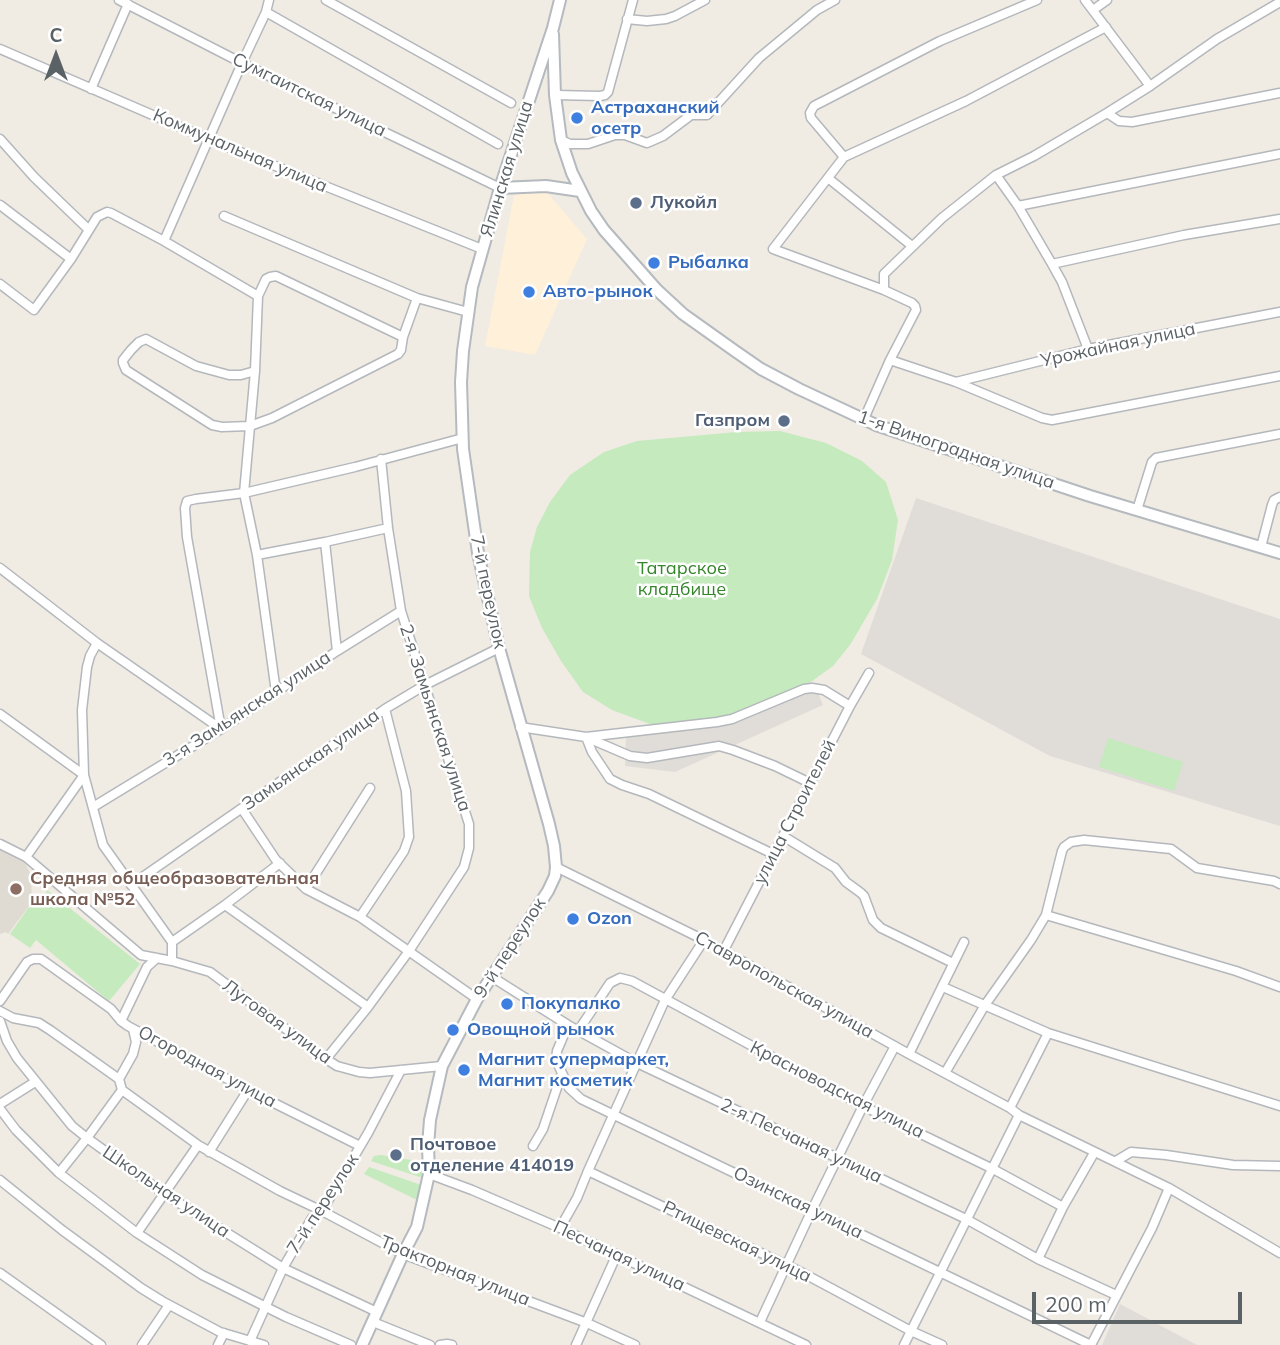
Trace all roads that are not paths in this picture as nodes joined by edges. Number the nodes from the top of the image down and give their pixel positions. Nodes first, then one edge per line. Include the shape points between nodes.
1 (269, 0) edge
2 (326, 0) edge
3 (560, 0) edge
4 (633, 0) edge
5 (705, 0) edge
6 (835, 0) edge
7 (1037, 0) edge
8 (1085, 0) edge
9 (1107, 0) edge
10 (122, 1) edge
11 (1280, 2) edge
12 (1093, 10) junction
13 (266, 12) junction
14 (627, 19) junction
15 (1106, 27) junction
16 (552, 28) junction
17 (0, 49) edge
18 (242, 63) junction
19 (1150, 86) junction
20 (91, 89) junction
21 (1280, 93) edge
22 (555, 96) junction
23 (511, 103) dead end
24 (1107, 113) junction
25 (0, 138) edge
26 (208, 139) junction
27 (561, 140) junction
28 (498, 144) dead end
29 (1280, 154) edge
30 (844, 157) junction
31 (996, 175) junction
32 (828, 178) junction
33 (500, 188) junction
34 (580, 191) junction
35 (0, 205) edge
36 (1018, 206) junction
37 (224, 216) dead end
38 (1280, 219) edge
39 (88, 229) junction
40 (164, 242) junction
41 (912, 246) junction
42 (482, 249) junction
43 (71, 259) junction
44 (1052, 264) junction
45 (0, 284) edge
46 (884, 290) junction
47 (258, 296) junction
48 (417, 298) junction
49 (468, 312) junction
50 (1280, 312) edge
51 (403, 337) junction
52 (1088, 349) junction
53 (890, 360) junction
54 (255, 372) junction
55 (1280, 376) edge
56 (956, 382) junction
57 (864, 419) junction
58 (250, 426) junction
59 (1280, 434) edge
60 (463, 438) junction
61 (381, 459) junction
62 (244, 494) junction
63 (1280, 497) edge
64 (1137, 510) junction
65 (388, 528) junction
66 (325, 542) junction
67 (1261, 547) junction
68 (1280, 553) edge
69 (257, 555) junction
70 (0, 568) edge
71 (401, 611) junction
72 (97, 643) junction
73 (499, 648) junction
74 (337, 651) junction
75 (869, 673) dead end
76 (425, 685) junction
77 (276, 692) junction
78 (850, 706) junction
79 (385, 709) junction
80 (0, 714) edge
81 (520, 727) junction
82 (221, 729) junction
83 (586, 737) junction
84 (84, 775) junction
85 (810, 783) junction
86 (370, 788) dead end
87 (93, 807) junction
88 (242, 809) junction
89 (783, 836) junction
90 (0, 844) edge
91 (774, 854) junction
92 (26, 857) junction
93 (281, 863) junction
94 (556, 867) junction
95 (1280, 884) edge
96 (131, 885) junction
97 (306, 889) junction
98 (225, 905) junction
99 (1046, 915) junction
100 (360, 918) junction
101 (704, 940) junction
102 (172, 942) junction
103 (964, 942) dead end
104 (410, 951) junction
105 (723, 952) junction
106 (157, 958) junction
107 (172, 961) junction
108 (953, 963) junction
109 (492, 977) junction
110 (943, 987) junction
111 (1280, 987) edge
112 (477, 999) junction
113 (665, 1000) junction
114 (0, 1001) edge
115 (985, 1005) junction
116 (368, 1007) junction
117 (0, 1011) edge
118 (0, 1021) edge
119 (121, 1021) junction
120 (568, 1025) junction
121 (133, 1029) junction
122 (578, 1031) junction
123 (1048, 1032) junction
124 (895, 1046) junction
125 (909, 1054) junction
126 (326, 1059) junction
127 (637, 1062) junction
128 (442, 1066) junction
129 (401, 1070) junction
130 (562, 1073) junction
131 (946, 1073) junction
132 (119, 1079) junction
133 (35, 1082) junction
134 (122, 1090) junction
135 (248, 1090) junction
136 (0, 1104) edge
137 (863, 1106) junction
138 (1280, 1106) edge
139 (1010, 1108) junction
140 (0, 1109) edge
141 (612, 1114) junction
142 (1019, 1115) junction
143 (87, 1138) junction
144 (198, 1144) junction
145 (360, 1146) junction
146 (533, 1146) dead end
147 (209, 1152) junction
148 (1094, 1153) junction
149 (838, 1159) junction
150 (1116, 1161) junction
151 (1280, 1166) edge
152 (993, 1170) junction
153 (588, 1171) junction
154 (59, 1173) junction
155 (429, 1174) junction
156 (0, 1180) edge
157 (1169, 1188) junction
158 (163, 1193) junction
159 (1063, 1207) junction
160 (812, 1210) junction
161 (322, 1211) junction
162 (966, 1219) junction
163 (560, 1228) junction
164 (137, 1233) junction
165 (1280, 1253) edge
166 (403, 1254) junction
167 (617, 1254) junction
168 (1038, 1259) junction
169 (786, 1265) junction
170 (282, 1268) junction
171 (0, 1273) edge
172 (941, 1274) junction
173 (1116, 1296) junction
174 (169, 1305) junction
175 (265, 1307) junction
176 (375, 1317) junction
177 (760, 1322) junction
178 (587, 1323) junction
179 (911, 1331) junction
180 (224, 1333) junction
181 (250, 1341) junction
182 (101, 1345) edge
183 (142, 1345) edge
184 (218, 1345) edge
185 (264, 1345) edge
186 (351, 1345) edge
187 (362, 1345) edge
188 (430, 1345) edge
189 (439, 1345) edge
190 (452, 1345) edge
191 (576, 1345) edge
192 (635, 1345) edge
193 (806, 1345) edge
194 (904, 1345) edge
195 (942, 1345) edge
196 (1091, 1345) edge

1 - 13 street
2 - 23 street
3 - 16 street, Ялинская улица
4 - 14 street
5 - 14 street via 666,19
6 - 27 street via 759,58 707,115 691,115 647,143 625,135 588,144
7 - 30 street via 940,41 814,106 811,118
8 - 12 street
9 - 12 street
10 - 18 street, Сумгаитская улица
10 - 20 street
11 - 19 street
12 - 15 street
13 - 18 street
13 - 28 street
14 - 22 street via 605,95
15 - 19 street
15 - 30 street via 966,101
16 - 22 street, 1-я Виноградная улица
16 - 33 street, Ялинская улица
17 - 20 street, Коммунальная улица
18 - 26 street
18 - 33 street, Сумгаитская улица
19 - 24 street
20 - 26 street, Коммунальная улица
21 - 24 street via 1132,122
22 - 27 street, 1-я Виноградная улица
24 - 31 street
25 - 39 street
26 - 40 street
26 - 42 street, Коммунальная улица
27 - 34 street, 1-я Виноградная улица
29 - 36 street
30 - 32 street
31 - 36 street
31 - 41 street
32 - 41 street
32 - 46 street via 773,249
33 - 34 street via 546,186
33 - 42 street, Ялинская улица
34 - 57 street, 1-я Виноградная улица via 604,230 683,314 761,369
35 - 43 street
36 - 44 street
37 - 48 street
38 - 44 street
39 - 40 street via 97,217 111,213
39 - 43 street
40 - 47 street
41 - 46 street via 884,274
42 - 49 street, Ялинская улица
43 - 45 street via 33,310
44 - 52 street
46 - 53 street via 915,306
47 - 51 street via 267,279 276,276
47 - 54 street
48 - 49 street
48 - 51 street
49 - 60 street, 7-й переулок via 461,382
50 - 52 street, Урожайная улица
51 - 58 street via 398,354
52 - 56 street, Урожайная улица
53 - 56 street
53 - 57 street
54 - 58 street
54 - 58 street via 229,375 188,364 146,339 123,360 126,370 210,424
55 - 56 street via 1052,420
57 - 64 street, 1-я Виноградная улица
58 - 62 street
59 - 64 street via 1156,458
60 - 61 street
60 - 73 street, 7-й переулок via 478,552
61 - 62 street
61 - 65 street, 2-я Замьянская улица
62 - 69 street
62 - 82 street via 195,499 184,506
63 - 67 street via 1272,505
64 - 67 street, 1-я Виноградная улица
65 - 66 street
65 - 71 street, 2-я Замьянская улица
66 - 69 street
66 - 74 street
67 - 68 street, 1-я Виноградная улица
69 - 77 street
70 - 72 street
71 - 74 street, 3-я Замьянская улица
71 - 76 street, 2-я Замьянская улица
72 - 82 street
72 - 84 street via 87,667 82,709
73 - 76 street, Замьянская улица
73 - 81 street, 7-й переулок
74 - 77 street, 3-я Замьянская улица
75 - 78 street, улица Строителей
76 - 79 street, Замьянская улица
76 - 104 street, 2-я Замьянская улица via 470,837 464,867
77 - 82 street, 3-я Замьянская улица
78 - 83 street via 812,688 732,719
78 - 85 street, улица Строителей
79 - 88 street, Замьянская улица
79 - 100 street via 406,791 409,836
80 - 84 street
81 - 83 street
81 - 94 street, 7-й переулок
82 - 87 street, 3-я Замьянская улица
83 - 85 street via 630,756 647,758 719,746
83 - 91 street via 610,779
84 - 87 street
84 - 92 street
85 - 89 street, улица Строителей
86 - 97 street
87 - 96 street via 103,845
88 - 93 street
88 - 96 street, Замьянская улица
89 - 91 street, улица Строителей
89 - 108 street via 835,868 861,892 881,928
90 - 92 street, Луговая улица
91 - 105 street, улица Строителей
92 - 106 street, Луговая улица via 141,955
93 - 97 street
93 - 98 street
94 - 101 street, Ставропольская улица
94 - 109 street, 9-й переулок via 548,891
95 - 99 street via 1197,868 1171,849 1076,840 1062,851
96 - 102 street
97 - 100 street
98 - 102 street
98 - 116 street
99 - 111 street
99 - 115 street
100 - 104 street
101 - 105 street, Ставропольская улица
101 - 113 street
102 - 107 street
103 - 108 street
104 - 112 street
104 - 116 street, 2-я Замьянская улица
105 - 124 street, Ставропольская улица
106 - 107 street, Луговая улица
106 - 119 street via 147,967
107 - 126 street, Луговая улица via 210,972
108 - 110 street
109 - 112 street, 9-й переулок
109 - 120 street, 2-я Песчаная улица
110 - 115 street
110 - 125 street
112 - 128 street, 9-й переулок
113 - 122 street, Красноводская улица via 620,978 610,983
113 - 127 street
113 - 137 street, Красноводская улица
114 - 119 street, Огородная улица via 27,962 41,959
115 - 123 street
115 - 131 street
116 - 126 street, 2-я Замьянская улица
117 - 132 street via 42,1025
118 - 133 street, Школьная улица via 11,1049
119 - 121 street, Огородная улица
120 - 122 street, 2-я Песчаная улица
120 - 130 street via 557,1051
121 - 132 street via 136,1042
121 - 135 street, Огородная улица
122 - 127 street, 2-я Песчаная улица
123 - 138 street
123 - 139 street
124 - 125 street, Ставропольская улица
124 - 137 street
125 - 131 street, Ставропольская улица
126 - 129 street, Луговая улица via 359,1072
127 - 141 street
127 - 149 street, 2-я Песчаная улица
128 - 129 street, Луговая улица
128 - 155 street, 9-й переулок via 430,1120
129 - 145 street, 7-й переулок
130 - 141 street, Озинская улица via 573,1093
130 - 146 street
131 - 139 street, Ставропольская улица
132 - 134 street
133 - 136 street
133 - 143 street, Школьная улица
134 - 143 street
134 - 144 street, Тракторная улица
135 - 145 street, Огородная улица
135 - 147 street
137 - 149 street
137 - 152 street, Красноводская улица
139 - 142 street, Ставропольская улица
140 - 154 street
141 - 153 street
141 - 160 street, Озинская улица
142 - 148 street, Ставропольская улица
142 - 152 street
143 - 154 street
143 - 158 street, Школьная улица
144 - 147 street, Тракторная улица
144 - 158 street
145 - 161 street, 7-й переулок
147 - 161 street, Тракторная улица
148 - 150 street, Ставропольская улица
148 - 159 street
149 - 160 street
149 - 162 street, 2-я Песчаная улица
150 - 151 street via 1132,1152
150 - 157 street, Ставропольская улица
152 - 159 street, Красноводская улица
152 - 162 street
153 - 163 street
153 - 169 street, Ртищевская улица
154 - 164 street
155 - 163 street, Песчаная улица
155 - 166 street, 9-й переулок via 418,1227
156 - 174 street
157 - 165 street, Ставропольская улица
157 - 173 street
158 - 164 street
158 - 170 street, Школьная улица
159 - 168 street
160 - 169 street
160 - 172 street, Озинская улица
161 - 166 street, Тракторная улица
161 - 170 street, 7-й переулок
162 - 168 street, 2-я Песчаная улица
162 - 172 street
163 - 167 street, Песчаная улица
164 - 175 street via 202,1275
166 - 176 street, 9-й переулок
166 - 178 street, Тракторная улица
167 - 177 street, Песчаная улица
167 - 178 street
168 - 173 street, 2-я Песчаная улица
169 - 177 street
169 - 179 street, Ртищевская улица
170 - 175 street, 7-й переулок
170 - 176 street, Школьная улица
171 - 182 street
172 - 179 street
172 - 196 street, Озинская улица
173 - 196 street
174 - 180 street
174 - 183 street
175 - 181 street, 7-й переулок
175 - 186 street
176 - 187 street, 9-й переулок
176 - 188 street, Школьная улица
177 - 193 street, Песчаная улица
178 - 191 street
178 - 192 street, Тракторная улица
179 - 194 street
179 - 195 street, Ртищевская улица
180 - 181 street
180 - 184 street
181 - 185 street
189 - 190 street

